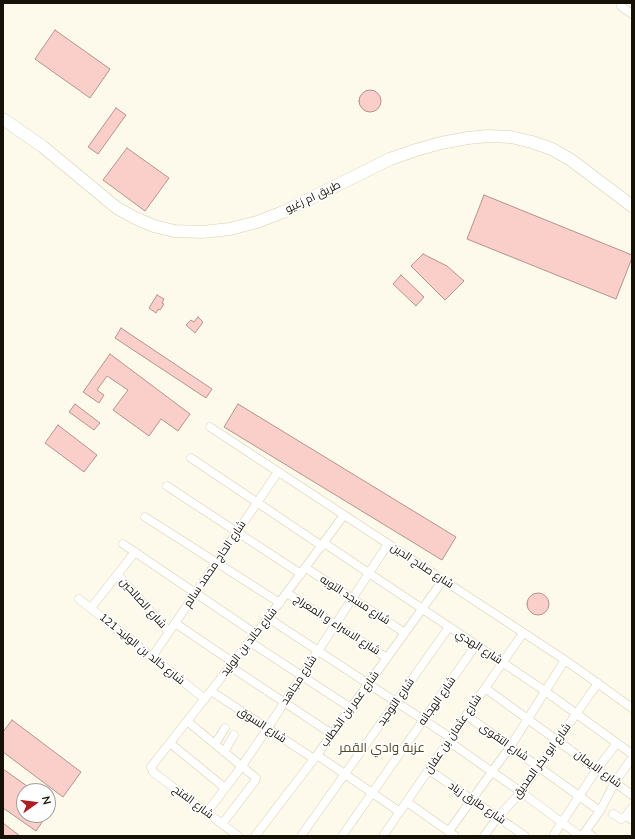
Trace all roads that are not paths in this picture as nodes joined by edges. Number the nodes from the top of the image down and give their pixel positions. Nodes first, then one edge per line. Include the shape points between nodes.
1 (3, 119) edge
2 (632, 206) edge
3 (210, 427) dead end
4 (191, 458) dead end
5 (278, 472) junction
6 (167, 486) dead end
7 (258, 502) junction
8 (344, 515) junction
9 (146, 517) dead end
10 (237, 532) junction
11 (123, 544) dead end
12 (323, 544) junction
13 (388, 544) junction
14 (135, 552) junction
15 (217, 562) junction
16 (304, 571) junction
17 (370, 573) junction
18 (118, 575) junction
19 (443, 580) junction
20 (196, 593) junction
21 (287, 593) junction
22 (79, 599) dead end
23 (353, 599) junction
24 (280, 603) junction
25 (91, 608) junction
26 (422, 609) junction
27 (268, 618) junction
28 (175, 623) junction
29 (336, 624) junction
30 (449, 627) junction
31 (169, 632) junction
32 (405, 633) junction
33 (523, 633) junction
34 (256, 634) junction
35 (250, 642) junction
36 (476, 645) junction
37 (319, 650) junction
38 (152, 657) junction
39 (387, 658) junction
40 (565, 660) junction
41 (503, 662) junction
42 (232, 665) junction
43 (302, 676) junction
44 (598, 683) junction
45 (369, 684) junction
46 (485, 688) junction
47 (211, 691) junction
48 (545, 691) junction
49 (204, 699) junction
50 (285, 702) junction
51 (396, 702) junction
52 (351, 708) junction
53 (632, 708) edge
54 (577, 714) junction
55 (466, 715) junction
56 (528, 719) junction
57 (424, 720) junction
58 (187, 722) junction
59 (225, 728) dead end
60 (267, 729) junction
61 (332, 734) junction
62 (234, 735) dead end
63 (450, 740) junction
64 (558, 740) junction
65 (170, 743) junction
66 (617, 743) junction
67 (215, 744) junction
68 (510, 747) junction
69 (224, 752) junction
70 (632, 754) edge
71 (315, 757) junction
72 (632, 758) edge
73 (242, 766) junction
74 (151, 767) joint
75 (540, 767) junction
76 (597, 769) junction
77 (429, 770) junction
78 (492, 772) junction
79 (345, 774) junction
80 (615, 782) junction
81 (226, 788) junction
82 (521, 792) junction
83 (372, 793) junction
84 (632, 794) edge
85 (580, 796) junction
86 (472, 799) junction
87 (407, 802) junction
88 (632, 808) edge
89 (600, 811) junction
90 (207, 812) junction
91 (400, 812) junction
92 (613, 814) dead end
93 (498, 817) junction
94 (629, 818) edge
95 (562, 823) junction
96 (222, 824) junction
97 (452, 834) edge
98 (385, 835) edge
99 (585, 835) edge
100 (238, 836) edge
101 (255, 836) edge
102 (301, 836) edge
103 (342, 836) edge
104 (484, 836) edge
105 (525, 836) edge
106 (553, 836) edge

1 - 2 main road, طريق ام زغيو via 42,146 117,208 148,224 174,231 230,229 257,222 283,212 390,159 441,143 489,136 511,137 552,150 571,160
3 - 5 street, شارع صلاح الدين
4 - 7 street, شارع الهدي
5 - 7 street, شارع الحاج محمد سالم
5 - 8 street, شارع صلاح الدين
6 - 10 street, شارع مسجد التوبه
7 - 10 street, شارع الحاج محمد سالم
7 - 12 street, شارع الهدي
8 - 12 street, شارع خالد بن الوليد
8 - 13 street, شارع صلاح الدين
9 - 15 street
10 - 15 street, شارع الحاج محمد سالم
10 - 16 street, شارع مسجد التوبه
11 - 14 street
12 - 16 street, شارع خالد بن الوليد
12 - 17 street, شارع الهدي
13 - 17 street, شارع مجاهد
13 - 19 street, شارع صلاح الدين
14 - 18 street
14 - 20 street
15 - 20 street, شارع الحاج محمد سالم
15 - 24 street
16 - 21 street, شارع خالد بن الوليد
16 - 23 street, شارع مسجد التوبه
17 - 23 street, شارع مجاهد
17 - 26 street, شارع الهدي
18 - 25 street
18 - 31 street, شارع الصالحين
19 - 26 street, شارع عمر بن الخطاب
19 - 33 street, شارع صلاح الدين
20 - 28 street, شارع الحاج محمد سالم
20 - 34 street
21 - 24 street, شارع خالد بن الوليد
21 - 29 street, شارع الاسراء و المعراج
22 - 25 street, شارع خالد بن الوليد 121
23 - 29 street, شارع مجاهد
23 - 32 street, شارع مسجد التوبه
24 - 27 street, شارع خالد بن الوليد
25 - 38 street, شارع خالد بن الوليد 121
26 - 30 street, شارع الهدي
26 - 32 street, شارع عمر بن الخطاب
27 - 34 street, شارع خالد بن الوليد
27 - 37 street
28 - 31 street, شارع الحاج محمد سالم
28 - 42 street, شارع الصالحين
29 - 37 street, شارع مجاهد
29 - 39 street, شارع الاسراء و المعراج
30 - 36 street, شارع الهدي
30 - 51 street, شارع التوحيد
31 - 38 street, شارع الحاج محمد سالم
32 - 39 street, شارع عمر بن الخطاب
33 - 40 street, شارع صلاح الدين
33 - 41 street, شارع عثمان بن عفان
34 - 35 street, شارع خالد بن الوليد
35 - 42 street, شارع خالد بن الوليد
35 - 43 street
36 - 41 street, شارع الهدي
36 - 57 street, شارع الهجانه
37 - 43 street, شارع مجاهد
37 - 45 street
38 - 49 street, شارع خالد بن الوليد 121
39 - 45 street, شارع عمر بن الخطاب
40 - 44 street, شارع صلاح الدين
40 - 48 street
41 - 46 street, شارع عثمان بن عفان
41 - 48 street, شارع الهدي
42 - 47 street, شارع خالد بن الوليد
42 - 50 street, شارع الصالحين
43 - 50 street, شارع مجاهد
43 - 52 street
44 - 53 street, شارع صلاح الدين
44 - 54 street, شارع ابو بكر الصديق
45 - 51 street
45 - 52 street, شارع عمر بن الخطاب
46 - 55 street, شارع عثمان بن عفان
46 - 56 street, شارع الايمان
47 - 49 street, شارع خالد بن الوليد
47 - 60 street, شارع السوق
48 - 54 street, شارع الهدي
48 - 56 street
49 - 58 street, شارع خالد بن الوليد
50 - 60 street, شارع مجاهد
50 - 61 street, شارع الصالحين
51 - 57 street
51 - 79 street, شارع التوحيد
52 - 61 street, شارع عمر بن الخطاب
54 - 64 street, شارع ابو بكر الصديق
54 - 66 street, شارع الهدي
55 - 63 street, شارع عثمان بن عفان
55 - 68 street, شارع التقوى
56 - 64 street, شارع الايمان
56 - 68 street
57 - 63 street
57 - 83 street, شارع الهجانه
58 - 65 street, شارع خالد بن الوليد
58 - 67 street
59 - 67 street
60 - 71 street, شارع السوق
60 - 73 street, شارع مجاهد
61 - 71 street, شارع عمر بن الخطاب
62 - 69 street
63 - 77 street, شارع عثمان بن عفان
63 - 78 street
64 - 75 street, شارع ابو بكر الصديق
64 - 76 street, شارع الايمان
65 - 74 street, شارع خالد بن الوليد
65 - 81 street
66 - 70 street, شارع الهدي
66 - 76 street
67 - 69 street
68 - 75 street, شارع التقوى
68 - 78 street
69 - 73 street
71 - 79 street, شارع السوق
71 - 101 street, شارع عمر بن الخطاب
72 - 80 street
73 - 81 street, شارع مجاهد
73 - 96 street via 256,780
74 - 90 street, شارع الفتح via 152,772
75 - 82 street, شارع ابو بكر الصديق
75 - 85 street, شارع التقوى
76 - 80 street, شارع الايمان
76 - 85 street
77 - 86 street, شارع طارق زياد
77 - 87 street, شارع عثمان بن عفان
78 - 82 street
78 - 86 street
79 - 83 street, شارع السوق
79 - 102 street, شارع التوحيد
80 - 84 street, شارع الايمان
80 - 89 street
81 - 90 street, شارع مجاهد
82 - 93 street, شارع ابو بكر الصديق
82 - 95 street
83 - 91 street, شارع السوق
83 - 103 street, شارع الهجانه
85 - 89 street, شارع التقوى
85 - 95 street
86 - 93 street, شارع طارق زياد
86 - 97 street
87 - 91 street, شارع عثمان بن عفان
87 - 97 street
88 - 94 street
89 - 99 street
90 - 96 street, شارع الفتح
91 - 98 street, شارع عثمان بن عفان
92 - 94 street via 621,819 625,816
93 - 104 street, شارع ابو بكر الصديق
93 - 105 street, شارع طارق زياد
95 - 99 street
95 - 106 street
96 - 100 street, شارع الفتح

